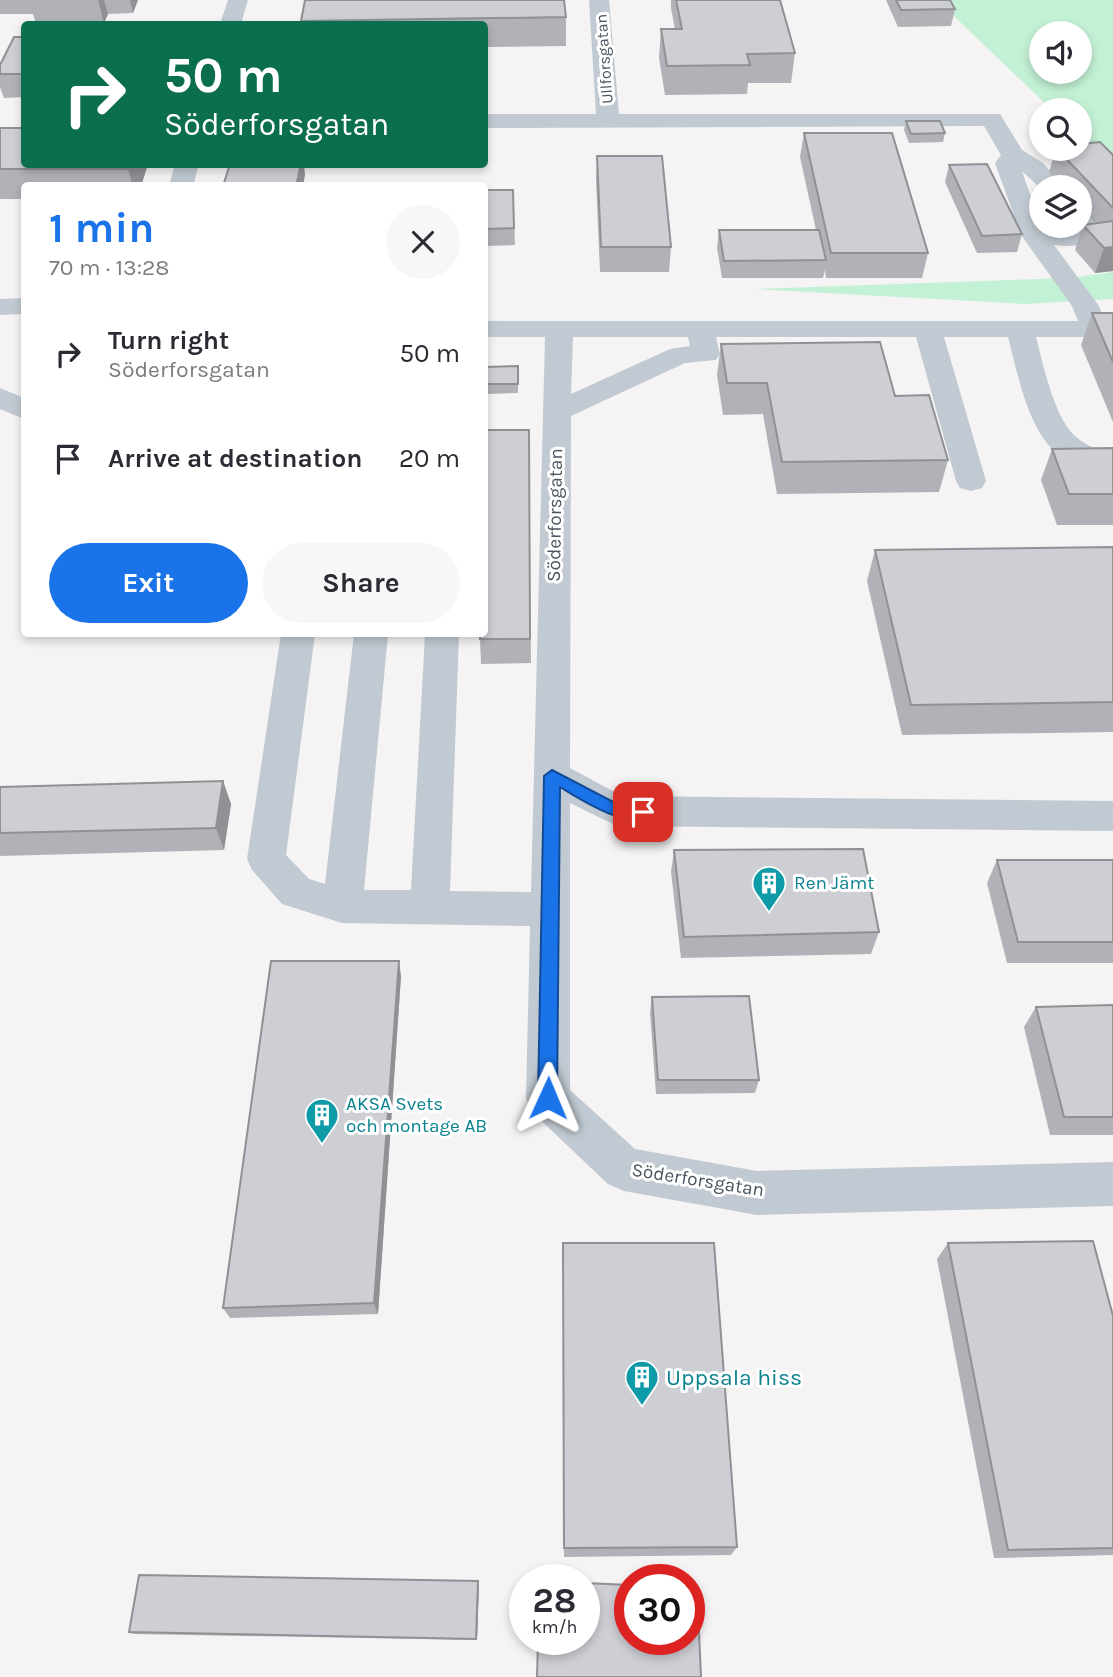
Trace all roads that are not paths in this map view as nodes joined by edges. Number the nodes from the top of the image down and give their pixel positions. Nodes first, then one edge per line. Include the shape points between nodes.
1 (239, 0) edge
2 (599, 0) edge
3 (231, 21) edge
4 (488, 121) edge
5 (608, 121) junction
6 (1013, 155) junction
7 (1041, 175) edge
8 (1029, 222) edge
9 (1036, 238) edge
10 (21, 306) edge
11 (0, 307) edge
12 (1018, 328) junction
13 (1104, 328) edge
14 (488, 330) edge
15 (559, 330) junction
16 (703, 342) junction
17 (931, 342) junction
18 (0, 397) edge
19 (21, 408) edge
20 (555, 412) junction
21 (1113, 466) edge
22 (971, 481) dead end
23 (298, 637) edge
24 (371, 637) edge
25 (442, 637) edge
26 (552, 776) junction
27 (1113, 816) edge
28 (342, 906) junction
29 (430, 906) junction
30 (550, 909) junction
31 (1113, 1184) edge

1 - 3 street
2 - 5 street, Ullforsgatan
4 - 5 street, Ullforsgatan
5 - 6 street via 992,119
6 - 7 street
6 - 8 street via 1007,163
9 - 13 street
10 - 11 street
12 - 13 street
12 - 17 street
12 - 21 street via 1041,401 1060,440
14 - 15 street
15 - 16 street
15 - 20 street, Söderforsgatan
16 - 17 street
16 - 20 street
17 - 22 street
18 - 19 street
20 - 26 street, Söderforsgatan
23 - 28 street via 267,859 296,892
24 - 28 street
25 - 29 street
26 - 27 street via 617,811
26 - 30 street, Söderforsgatan
28 - 29 street
29 - 30 street
30 - 31 street, Söderforsgatan via 548,1098 624,1169 757,1193

